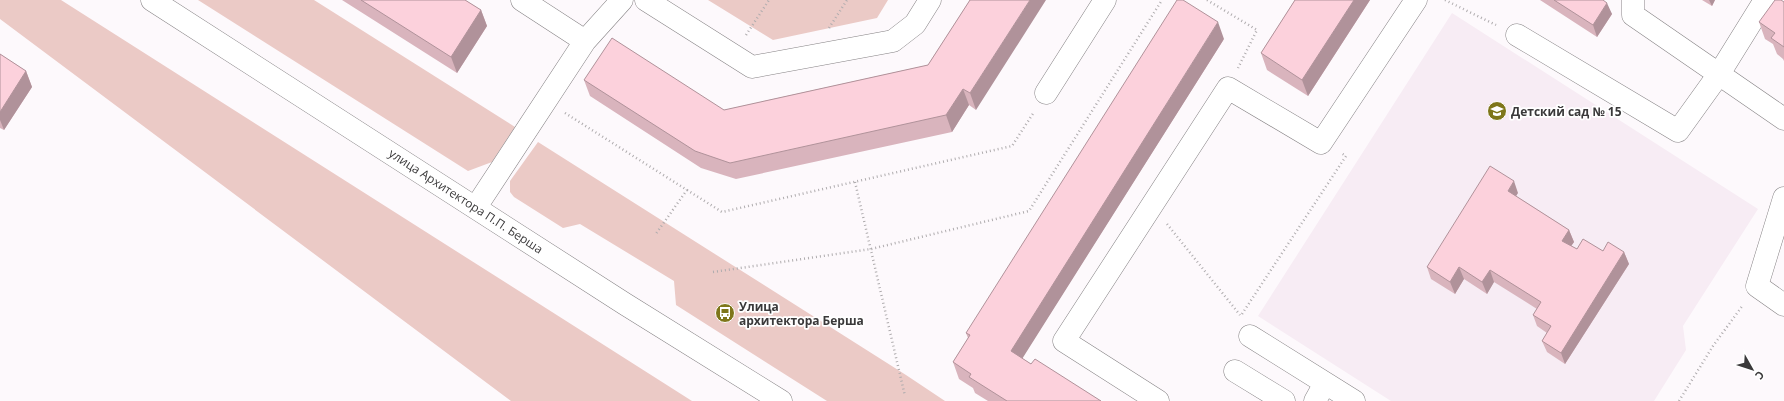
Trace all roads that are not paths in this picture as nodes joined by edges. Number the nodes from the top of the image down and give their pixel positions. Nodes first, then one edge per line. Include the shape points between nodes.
1 (152, 0) edge
2 (522, 0) edge
3 (622, 0) edge
4 (646, 0) edge
5 (930, 0) edge
6 (1105, 0) edge
7 (1416, 0) edge
8 (1633, 0) edge
9 (1765, 0) edge
10 (1516, 35) road end
11 (585, 42) junction
12 (1719, 74) junction
13 (1046, 93) road end
14 (1784, 119) edge
15 (1784, 198) edge
16 (476, 207) junction
17 (1784, 305) edge
18 (1250, 336) dead end
19 (1234, 371) dead end
20 (1320, 392) edge
21 (782, 401) edge
22 (1158, 401) edge
23 (1284, 401) edge
24 (1354, 401) edge

1 - 16 street, улица Архитектора П.П. Берша
2 - 11 street
3 - 11 street
4 - 5 street via 752,67 893,42 915,24
6 - 13 street
7 - 22 street via 1321,143 1228,88 1064,341
8 - 12 street via 1633,15
9 - 12 street
10 - 12 street via 1678,131
11 - 16 street
12 - 14 street
15 - 17 street via 1757,286
16 - 21 street, улица Архитектора П.П. Берша via 625,304
18 - 20 street
19 - 23 street
20 - 24 street

